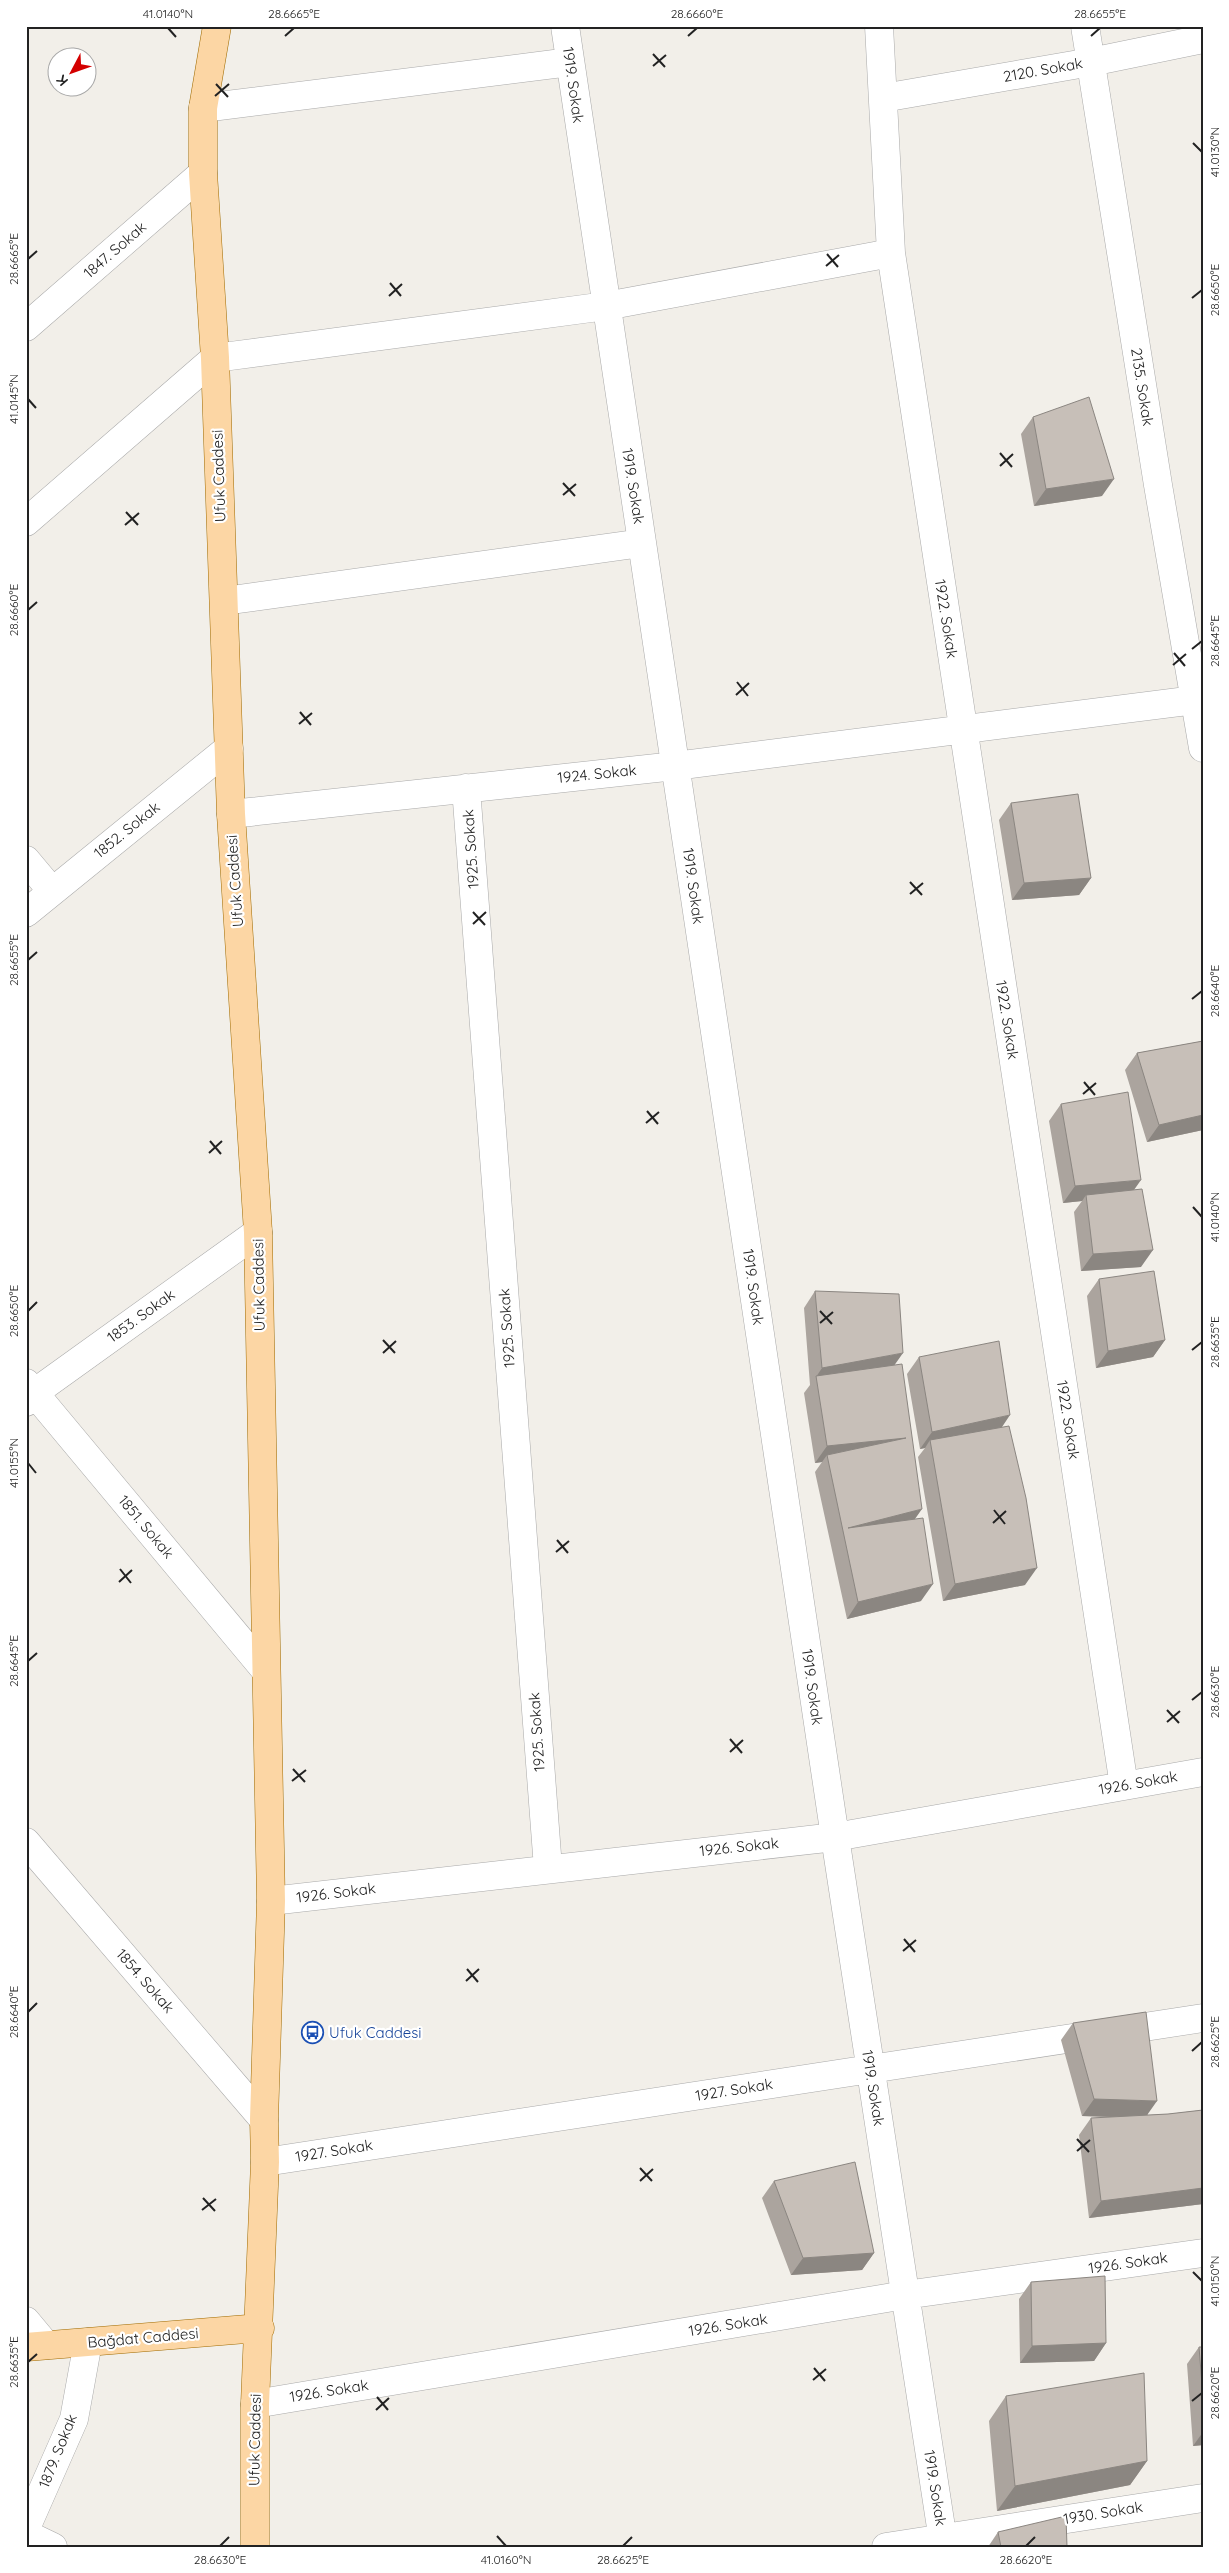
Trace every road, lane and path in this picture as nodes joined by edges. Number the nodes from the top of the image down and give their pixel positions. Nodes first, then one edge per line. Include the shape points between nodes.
1 (218, 26) edge
2 (565, 26) edge
3 (879, 26) edge
4 (1085, 26) edge
5 (1203, 38) edge
6 (570, 62) junction
7 (1091, 62) junction
8 (883, 98) junction
9 (203, 108) junction
10 (203, 173) junction
11 (891, 253) junction
12 (606, 306) junction
13 (26, 327) edge
14 (215, 358) junction
15 (26, 522) edge
16 (642, 543) junction
17 (224, 601) junction
18 (1199, 700) edge
19 (963, 730) junction
20 (229, 748) junction
21 (1203, 748) edge
22 (675, 766) junction
23 (466, 788) junction
24 (231, 814) junction
25 (26, 860) edge
26 (52, 891) junction
27 (26, 913) edge
28 (258, 1232) junction
29 (29, 1393) edge
30 (266, 1671) junction
31 (1203, 1772) edge
32 (1124, 1786) junction
33 (835, 1837) junction
34 (26, 1842) edge
35 (548, 1868) junction
36 (271, 1901) junction
37 (1203, 2018) edge
38 (870, 2070) junction
39 (264, 2120) junction
40 (265, 2162) junction
41 (1203, 2253) edge
42 (905, 2295) junction
43 (26, 2321) edge
44 (260, 2328) junction
45 (88, 2342) junction
46 (36, 2346) edge
47 (255, 2404) junction
48 (1203, 2498) edge
49 (26, 2528) edge
50 (26, 2534) edge
51 (943, 2542) edge
52 (53, 2547) edge
53 (254, 2547) edge
54 (886, 2547) edge

1 - 9 main road, Ufuk Caddesi
2 - 6 street, 1919. Sokak
3 - 8 street, 1922. Sokak
4 - 7 street, 2135. Sokak
5 - 7 street, 2120. Sokak
6 - 9 street
6 - 12 street, 1919. Sokak
7 - 8 street, 2120. Sokak
7 - 18 street, 2135. Sokak
8 - 11 street, 1922. Sokak
9 - 10 main road, Ufuk Caddesi
10 - 13 street, 1847. Sokak
10 - 14 main road, Ufuk Caddesi
11 - 12 street
11 - 19 street, 1922. Sokak
12 - 14 street
12 - 16 street, 1919. Sokak
14 - 15 street
14 - 17 main road, Ufuk Caddesi
16 - 17 street
16 - 22 street, 1919. Sokak
17 - 20 main road, Ufuk Caddesi
18 - 19 street, 1924. Sokak
18 - 21 street, 2135. Sokak
19 - 22 street, 1924. Sokak
19 - 32 street, 1922. Sokak
20 - 24 main road, Ufuk Caddesi
20 - 26 street, 1852. Sokak
22 - 23 street, 1924. Sokak
22 - 33 street, 1919. Sokak
23 - 24 street, 1924. Sokak
23 - 35 street, 1925. Sokak
24 - 28 main road, Ufuk Caddesi
25 - 26 street
26 - 27 street, 1852. Sokak
28 - 29 street, 1853. Sokak
28 - 30 main road, Ufuk Caddesi
29 - 30 street, 1851. Sokak
30 - 36 main road, Ufuk Caddesi
31 - 32 street, 1926. Sokak
32 - 33 street, 1926. Sokak
33 - 35 street, 1926. Sokak
33 - 38 street, 1919. Sokak
34 - 39 street, 1854. Sokak
35 - 36 street, 1926. Sokak
36 - 39 main road, Ufuk Caddesi
37 - 38 street, 1927. Sokak
38 - 40 street, 1927. Sokak
38 - 42 street, 1919. Sokak
39 - 40 main road, Ufuk Caddesi
40 - 44 main road, Ufuk Caddesi
41 - 42 street, 1926. Sokak
42 - 47 street, 1926. Sokak
42 - 51 street, 1919. Sokak
43 - 46 street
44 - 45 main road, Bağdat Caddesi
44 - 47 main road, Ufuk Caddesi
45 - 46 main road, Bağdat Caddesi
45 - 49 street, 1879. Sokak via 74,2419
47 - 53 main road, Ufuk Caddesi
48 - 51 street, 1930. Sokak
50 - 52 street
51 - 54 street, 1930. Sokak

